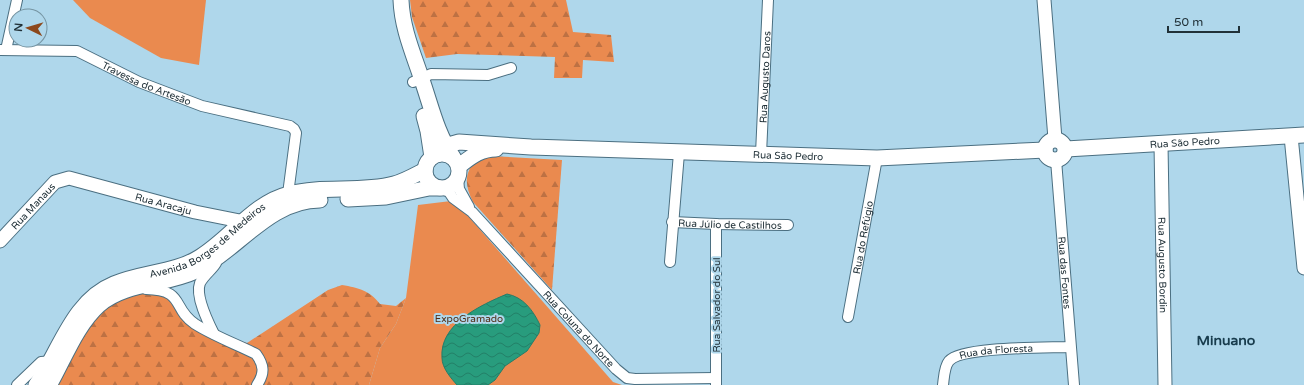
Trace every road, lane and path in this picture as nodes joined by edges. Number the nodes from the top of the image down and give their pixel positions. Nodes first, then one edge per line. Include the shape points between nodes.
1 (17, 0) edge
2 (390, 0) edge
3 (401, 0) edge
4 (768, 0) edge
5 (1044, 0) edge
6 (3, 50) edge
7 (511, 68) dead end
8 (417, 80) junction
9 (1298, 136) edge
10 (1161, 144) junction
11 (531, 148) junction
12 (1055, 150) junction
13 (680, 153) junction
14 (761, 154) junction
15 (449, 157) junction
16 (877, 158) junction
17 (425, 170) junction
18 (69, 178) joint
19 (440, 188) junction
20 (288, 194) junction
21 (284, 210) junction
22 (472, 212) junction
23 (241, 222) junction
24 (672, 222) junction
25 (260, 223) junction
26 (716, 224) junction
27 (788, 225) dead end
28 (1302, 234) edge
29 (0, 241) edge
30 (222, 254) junction
31 (670, 262) dead end
32 (1304, 268) edge
33 (130, 288) junction
34 (848, 317) dead end
35 (214, 334) junction
36 (1070, 347) junction
37 (47, 369) edge
38 (716, 381) edge
39 (17, 385) edge
40 (257, 385) edge
41 (944, 385) edge
42 (1074, 385) edge
43 (1165, 385) edge

1 - 6 street
2 - 8 main road via 395,32
3 - 8 main road
4 - 14 street, Rua Augusto Daros
5 - 12 street, Rua das Fontes
6 - 20 street, Travessa do Artesão via 77,51 140,82 202,106 290,126 296,133
7 - 8 street via 488,75 431,74
8 - 15 main road via 437,127 449,141
8 - 15 main road via 428,131
9 - 10 main road, Rua São Pedro
9 - 28 street
10 - 12 main road, Rua São Pedro
10 - 43 street, Rua Augusto Bordin
11 - 13 main road, Rua São Pedro
11 - 15 main road, Rua São Pedro
11 - 15 main road, Rua São Pedro via 484,150
12 - 16 main road, Rua São Pedro
12 - 36 street, Rua das Fontes
13 - 14 main road, Rua São Pedro
13 - 24 street
14 - 16 main road, Rua São Pedro
15 - 17 main road via 427,163
15 - 19 main road via 450,187
15 - 22 street, Rua Coluna do Norte via 459,189
16 - 34 street, Rua do Refúgio
17 - 19 main road via 429,183
17 - 20 main road, Avenida Borges de Medeiros via 388,185 359,189 310,190
18 - 23 street, Rua Aracaju
18 - 29 street, Rua Manaus via 55,182
19 - 21 main road, Avenida Borges de Medeiros via 362,199 301,202
19 - 22 street, Rua Coluna do Norte via 449,192
20 - 21 main road via 292,201
20 - 23 main road, Avenida Borges de Medeiros
21 - 25 main road, Avenida Borges de Medeiros
22 - 38 street, Rua Coluna do Norte via 627,378
23 - 25 street, Rua Aracaju
23 - 37 main road, Avenida Borges de Medeiros via 200,257 179,267 114,284 98,292 72,322
24 - 26 street, Rua Júlio de Castilhos
24 - 31 street
25 - 30 main road, Avenida Borges de Medeiros
26 - 27 street, Rua Júlio de Castilhos
26 - 38 street, Rua Salvador do Sul
28 - 32 street
30 - 33 main road, Avenida Borges de Medeiros via 196,271
30 - 35 street via 200,284 201,303
33 - 35 street via 157,289 172,294 190,320
33 - 37 main road, Avenida Borges de Medeiros via 113,295 91,313
35 - 40 street via 256,354 263,364 262,377
36 - 41 street, Rua da Floresta via 984,350 963,354 954,357 947,364
36 - 42 street, Rua das Fontes
37 - 39 street

